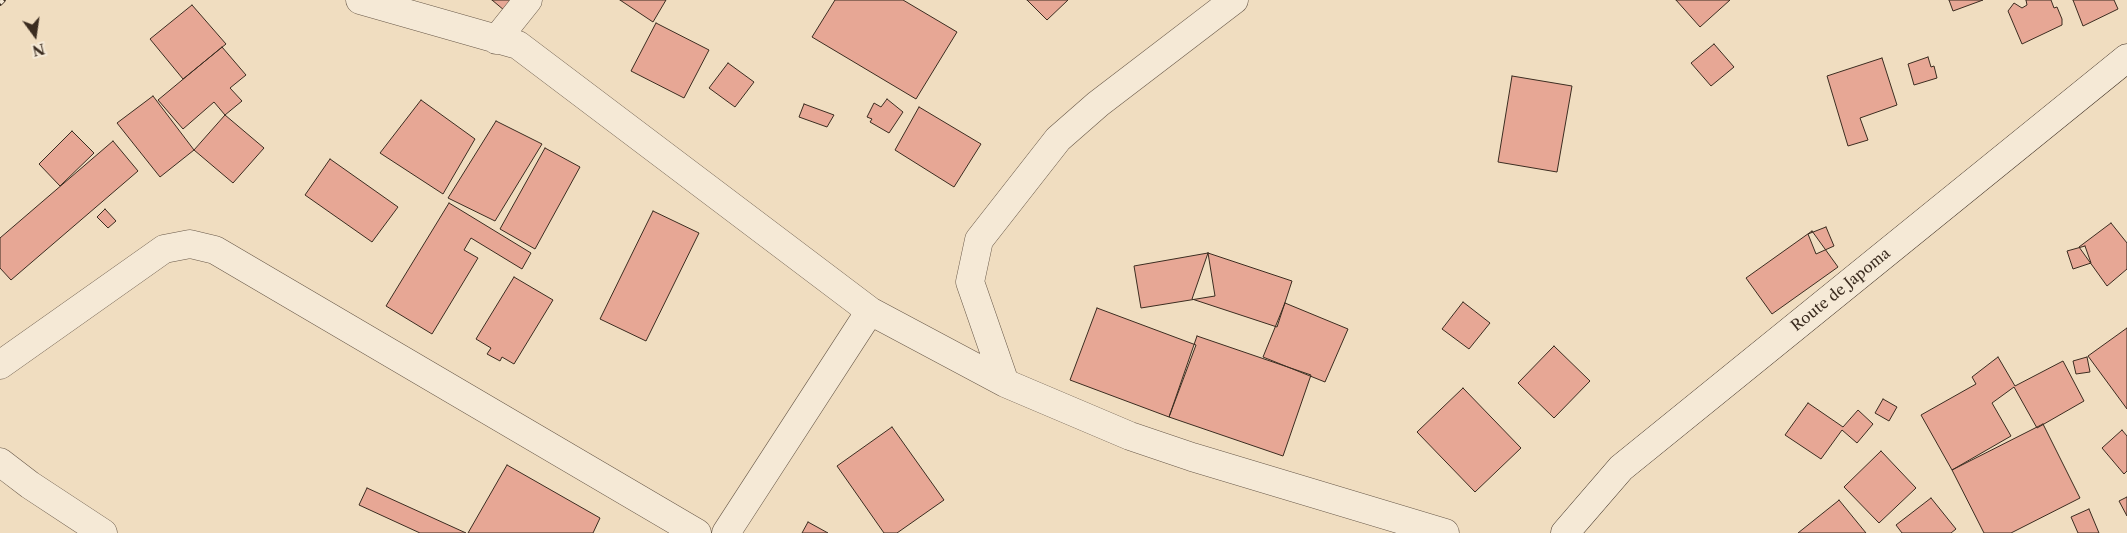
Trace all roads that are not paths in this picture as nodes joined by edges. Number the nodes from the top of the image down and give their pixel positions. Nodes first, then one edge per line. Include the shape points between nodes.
1 (360, 0) edge
2 (528, 0) edge
3 (1234, 0) edge
4 (496, 40) junction
5 (2127, 58) edge
6 (870, 312) junction
7 (0, 365) edge
8 (1005, 383) junction
9 (0, 462) edge
10 (103, 533) edge
11 (697, 533) edge
12 (726, 533) edge
13 (1445, 533) edge
14 (1565, 533) edge

1 - 4 street
2 - 4 street
3 - 8 street via 1098,104 1058,139 979,240 970,282
4 - 6 street via 518,45
5 - 14 street, Route de Japoma via 1621,468
6 - 8 street
6 - 12 street
7 - 11 street via 164,250 190,244 215,250
8 - 13 street via 1148,442
9 - 10 street

